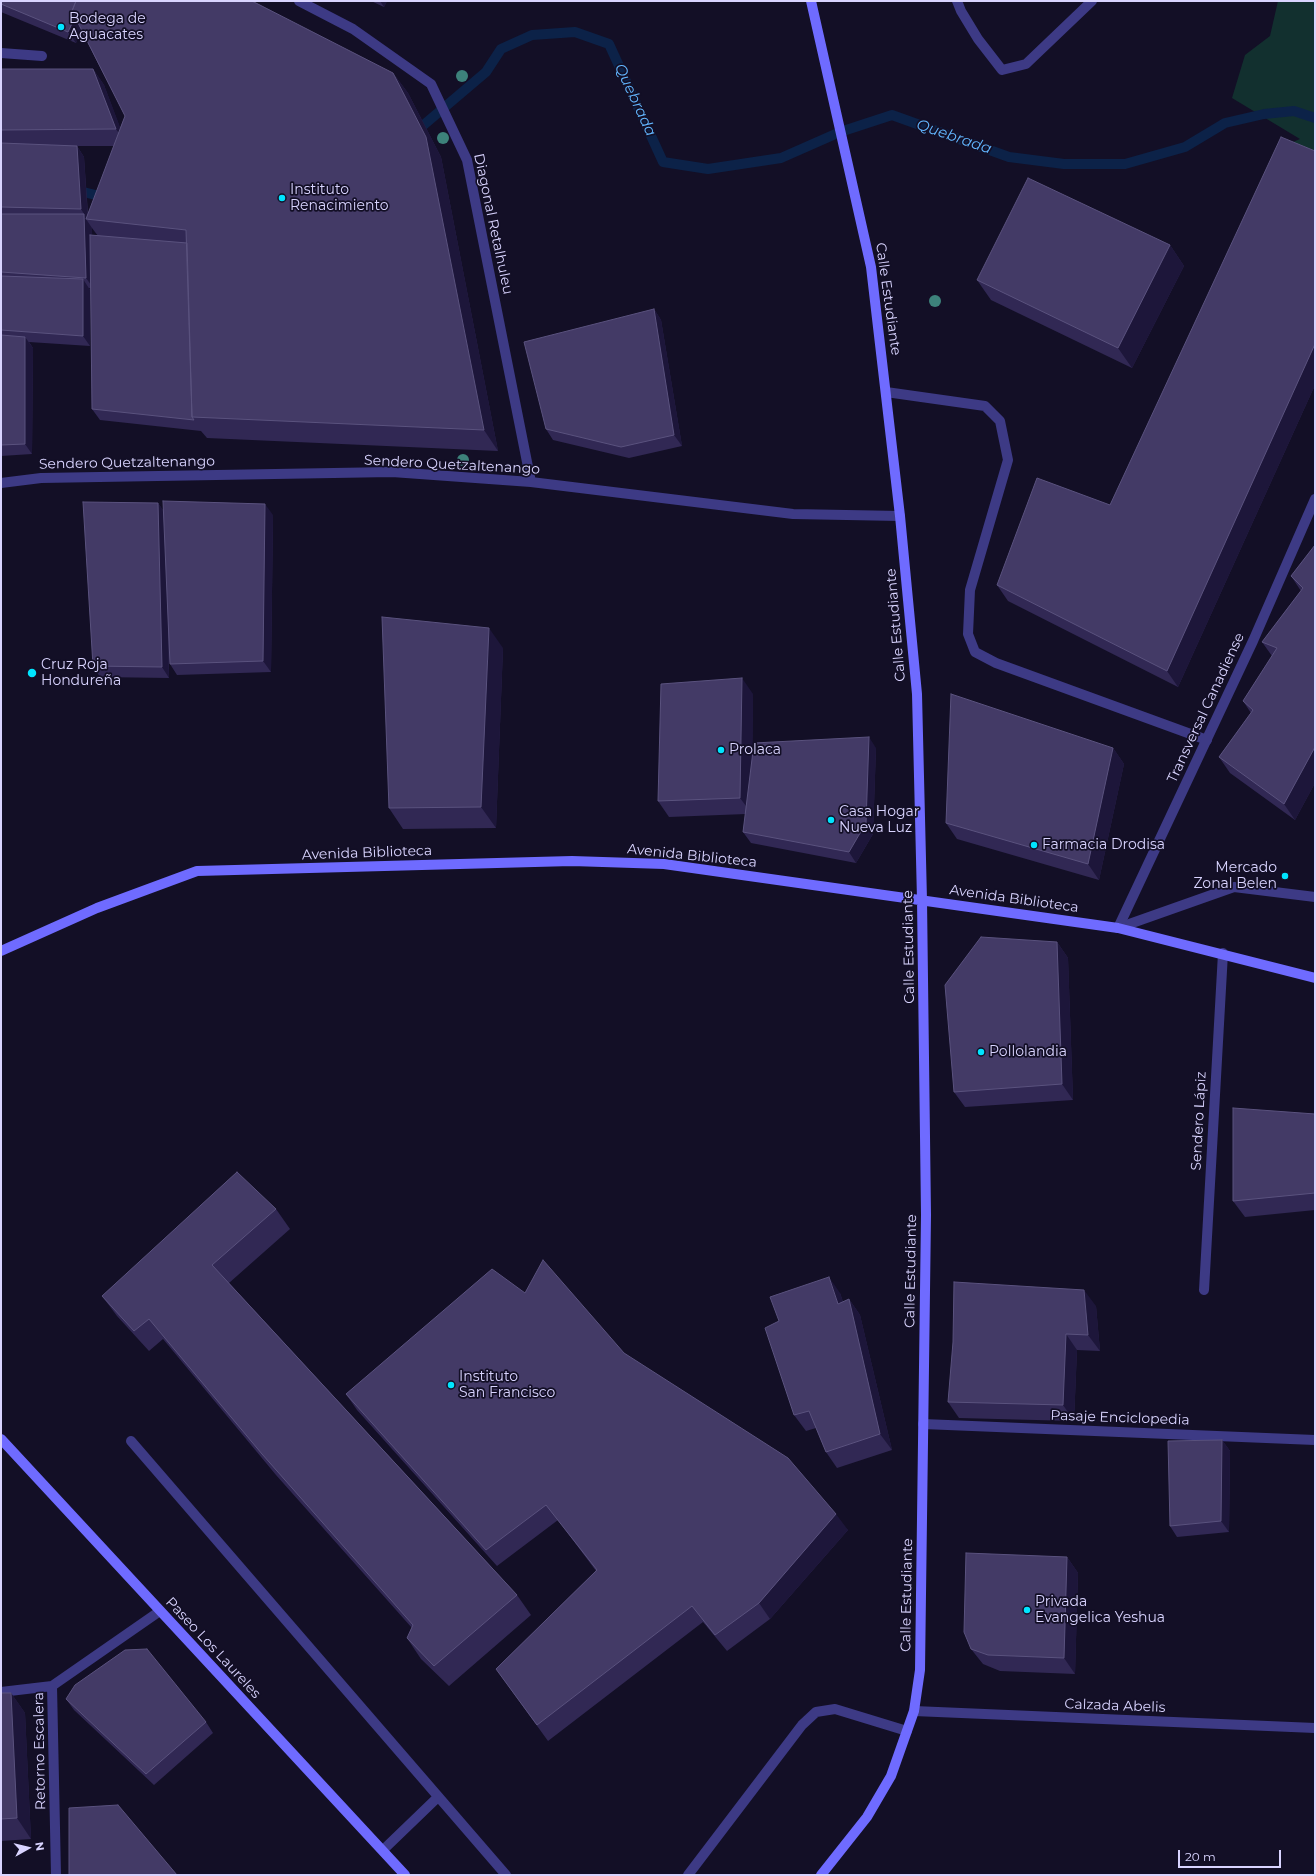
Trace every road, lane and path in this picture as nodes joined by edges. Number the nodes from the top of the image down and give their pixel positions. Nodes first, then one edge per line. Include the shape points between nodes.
1 (299, 1) edge
2 (811, 1) edge
3 (957, 1) edge
4 (1092, 1) edge
5 (1, 53) edge
6 (42, 56) dead end
7 (886, 392) junction
8 (531, 482) junction
9 (1, 483) edge
10 (1315, 499) edge
11 (900, 516) junction
12 (1207, 740) junction
13 (1315, 897) edge
14 (922, 900) junction
15 (1118, 928) junction
16 (1, 951) edge
17 (1223, 953) junction
18 (1315, 978) edge
19 (1204, 1290) dead end
20 (923, 1424) junction
21 (1, 1439) edge
22 (1315, 1440) edge
23 (131, 1441) dead end
24 (160, 1611) junction
25 (52, 1686) junction
26 (1, 1692) edge
27 (914, 1711) junction
28 (1315, 1728) edge
29 (907, 1731) junction
30 (438, 1797) junction
31 (383, 1850) junction
32 (56, 1875) edge
33 (405, 1875) edge
34 (506, 1875) edge
35 (688, 1875) edge
36 (821, 1875) edge

1 - 8 street, Diagonal Retalhuleu via 353,29 431,84 467,160
2 - 7 street, Calle Estudiante via 871,267
3 - 4 street via 978,39 1002,70 1026,64
5 - 6 street
7 - 11 street, Calle Estudiante
7 - 12 street via 985,406 1000,421 1008,460 970,590 968,634 975,652 996,663
8 - 9 street, Sendero Quetzaltenango via 392,472 41,478
8 - 11 street, Sendero Quetzaltenango via 793,514
10 - 12 street, Transversal Canadiense
11 - 14 street, Calle Estudiante via 917,694
12 - 15 street, Transversal Canadiense
13 - 15 street via 1234,887
14 - 15 street, Avenida Biblioteca
14 - 16 street, Avenida Biblioteca via 664,864 572,861 197,871 97,908
14 - 20 street, Calle Estudiante via 926,1214
15 - 17 street, Avenida Biblioteca
17 - 18 street, Avenida Biblioteca
17 - 19 street, Sendero Lápiz
20 - 22 street, Pasaje Enciclopedia
20 - 27 street, Calle Estudiante via 920,1670
21 - 24 street, Paseo Los Laureles
23 - 30 street
24 - 25 street, Retorno Escalera
24 - 31 street, Paseo Los Laureles
25 - 26 street
25 - 32 street, Retorno Escalera
27 - 28 street, Calzada Abelis
27 - 29 street, Calle Estudiante
29 - 35 street via 835,1709 816,1712 802,1725
29 - 36 street, Calle Estudiante via 891,1776 867,1817
30 - 31 street
30 - 34 street
31 - 33 street, Paseo Los Laureles

